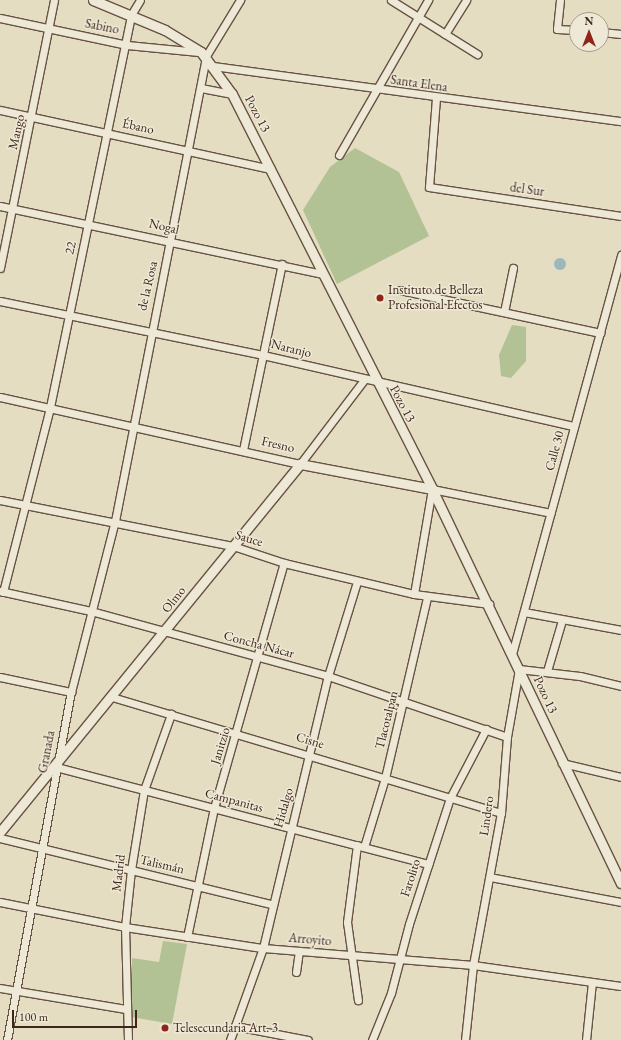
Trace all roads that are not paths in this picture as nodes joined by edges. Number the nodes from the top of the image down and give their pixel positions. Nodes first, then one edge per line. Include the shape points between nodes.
1 (54, 0) edge
2 (93, 0) edge
3 (140, 0) edge
4 (240, 0) edge
5 (391, 0) edge
6 (428, 0) edge
7 (466, 0) edge
8 (560, 0) edge
9 (131, 15) junction
10 (418, 16) junction
11 (0, 18) edge
12 (50, 29) junction
13 (569, 30) edge
14 (609, 33) edge
15 (445, 34) junction
16 (621, 34) edge
17 (127, 45) junction
18 (204, 54) junction
19 (477, 54) dead end
20 (213, 66) junction
21 (201, 88) junction
22 (375, 90) junction
23 (232, 94) junction
24 (436, 98) junction
25 (0, 110) edge
26 (33, 117) junction
27 (621, 121) edge
28 (106, 133) junction
29 (188, 150) junction
30 (339, 155) dead end
31 (272, 169) junction
32 (0, 206) edge
33 (12, 208) junction
34 (621, 216) edge
35 (90, 222) junction
36 (171, 241) junction
37 (621, 254) edge
38 (282, 264) junction
39 (0, 268) edge
40 (513, 268) dead end
41 (322, 274) junction
42 (400, 290) dead end
43 (0, 301) edge
44 (504, 312) junction
45 (68, 315) junction
46 (149, 332) junction
47 (600, 333) junction
48 (264, 355) junction
49 (364, 380) junction
50 (376, 383) junction
51 (0, 397) edge
52 (50, 407) junction
53 (133, 426) junction
54 (574, 426) junction
55 (243, 450) junction
56 (300, 464) junction
57 (432, 488) junction
58 (0, 500) edge
59 (27, 504) junction
60 (551, 513) junction
61 (114, 521) junction
62 (233, 546) junction
63 (284, 563) junction
64 (357, 582) junction
65 (2, 591) edge
66 (414, 594) junction
67 (427, 597) junction
68 (489, 604) junction
69 (92, 611) junction
70 (524, 612) junction
71 (562, 620) junction
72 (621, 630) edge
73 (166, 632) junction
74 (512, 654) junction
75 (257, 658) junction
76 (518, 669) junction
77 (547, 671) junction
78 (328, 676) junction
79 (0, 677) edge
80 (621, 686) edge
81 (71, 692) junction
82 (112, 696) junction
83 (404, 700) junction
84 (171, 714) junction
85 (486, 729) junction
86 (238, 733) junction
87 (507, 737) junction
88 (312, 754) junction
89 (562, 763) junction
90 (56, 767) junction
91 (621, 777) edge
92 (385, 778) junction
93 (144, 790) junction
94 (450, 798) junction
95 (214, 808) junction
96 (501, 813) junction
97 (2, 826) edge
98 (291, 828) junction
99 (0, 838) edge
100 (361, 846) junction
101 (41, 848) junction
102 (429, 864) junction
103 (131, 870) junction
104 (490, 877) junction
105 (621, 883) edge
106 (198, 886) junction
107 (0, 902) edge
108 (621, 902) edge
109 (271, 904) junction
110 (33, 909) junction
111 (125, 927) junction
112 (187, 937) junction
113 (263, 948) junction
114 (299, 951) junction
115 (351, 955) junction
116 (399, 958) junction
117 (473, 965) junction
118 (296, 972) dead end
119 (592, 982) junction
120 (621, 986) edge
121 (0, 988) edge
122 (16, 990) junction
123 (358, 1000) dead end
124 (125, 1009) junction
125 (235, 1026) junction
126 (7, 1040) edge
127 (128, 1040) edge
128 (230, 1040) edge
129 (308, 1040) edge
130 (372, 1040) edge
131 (465, 1040) edge
132 (586, 1040) edge

1 - 12 street, Mango
2 - 9 main road, Pozo 13
3 - 9 street, 22
4 - 18 street
5 - 10 street
6 - 10 street
7 - 15 street
8 - 13 street via 557,29
9 - 17 street, 22
9 - 18 main road, Pozo 13
10 - 15 street
10 - 22 street
11 - 12 street, Sabino
12 - 17 street, Sabino
12 - 26 street, Mango
14 - 16 street
15 - 19 street
17 - 18 street, Sabino
17 - 28 street, 22
18 - 20 main road, Pozo 13
18 - 21 street, de la Rosa
20 - 22 street, Santa Elena
20 - 23 main road, Pozo 13
21 - 23 street
21 - 29 street, de la Rosa
22 - 24 street, Santa Elena
22 - 30 street
23 - 31 main road, Pozo 13
24 - 27 street, Santa Elena
24 - 34 street, del Sur via 429,187
25 - 26 street, Ébano
26 - 28 street, Ébano
26 - 33 street, Mango
28 - 29 street, Ébano
28 - 35 street, 22
29 - 31 street, Ébano
29 - 36 street, de la Rosa
31 - 41 main road, Pozo 13
32 - 33 street, Nogal
33 - 35 street, Nogal
33 - 39 street, Mango
35 - 36 street, Nogal
35 - 45 street, 22
36 - 38 street, Nogal
36 - 46 street, de la Rosa
37 - 47 street, Calle 30
38 - 41 street, Nogal
38 - 48 street
40 - 44 street
41 - 50 main road, Pozo 13
42 - 44 street
43 - 45 street, Naranjo
44 - 47 street
45 - 46 street, Naranjo
45 - 52 street, 22
46 - 48 street, Naranjo
46 - 53 street, de la Rosa
47 - 54 street, Calle 30
48 - 49 street, Naranjo
48 - 55 street
49 - 50 street, Naranjo
49 - 56 street, Olmo
50 - 54 street, Naranjo
50 - 57 main road, Pozo 13
51 - 52 street, Fresno
52 - 53 street, Fresno
52 - 59 street, 22
53 - 55 street, Fresno
53 - 61 street, de la Rosa
54 - 60 street, Calle 30
55 - 56 street, Fresno
56 - 57 main road, Fresno
56 - 62 main road, Olmo
57 - 60 street, Fresno
57 - 66 street
57 - 68 main road, Pozo 13
58 - 59 street, Sauce
59 - 61 street, Sauce
59 - 65 street, 22
60 - 70 street, Calle 30
61 - 62 street, Sauce
61 - 69 street, Granada
62 - 63 street, Sauce
62 - 73 main road, Olmo
63 - 64 street, Sauce
63 - 75 street, Janitzio
64 - 66 street, Sauce
64 - 78 street, Hidalgo
65 - 69 street, Concha Nácar
66 - 67 street, Sauce
67 - 68 street, Sauce
67 - 83 street, Tlacotalpan
68 - 74 main road, Pozo 13
69 - 73 street, Concha Nácar
69 - 81 street, Granada
70 - 71 street
70 - 74 street, Calle 30
71 - 72 street
71 - 77 street
73 - 75 street, Concha Nácar
73 - 82 main road, Olmo
74 - 76 main road, Pozo 13
75 - 78 street, Concha Nácar
75 - 86 street, Janitzio
76 - 77 street
76 - 87 street, Lindero
76 - 89 main road, Pozo 13
77 - 80 street
78 - 83 street, Concha Nácar
78 - 88 street, Hidalgo
79 - 81 street
81 - 90 street, Granada
82 - 84 street, Cisne
82 - 90 main road, Olmo
83 - 85 street, Concha Nácar
83 - 92 street, Tlacotalpan
84 - 86 street, Cisne
84 - 93 street, Madrid
85 - 87 street, Concha Nácar
85 - 94 street, Farolito
86 - 88 street, Cisne
86 - 95 street, Janitzio
87 - 96 street, Lindero
88 - 92 street, Cisne
88 - 98 street, Hidalgo
89 - 91 street
89 - 105 main road, Pozo 13
90 - 93 street, Campanitas
90 - 97 main road, Olmo
90 - 101 street, Granada
92 - 94 street, Cisne
92 - 100 street, Tlacotalpan
93 - 95 street, Campanitas
93 - 103 street, Madrid
94 - 96 street, Cisne
94 - 102 street, Farolito
95 - 98 street, Campanitas
95 - 106 street, Janitzio
96 - 104 street, Lindero
98 - 100 street, Campanitas
98 - 109 street, Hidalgo
99 - 101 street, Talismán
100 - 102 street, Campanitas
100 - 115 street, Tlacotalpan via 347,922
101 - 103 street, Talismán
101 - 110 street, Granada
102 - 116 street, Farolito
103 - 106 street, Talismán
103 - 111 street, Madrid
104 - 108 street
104 - 117 street, Lindero
106 - 109 street, Talismán
106 - 112 street, Janitzio
107 - 110 street, Arroyito
109 - 113 street, Hidalgo
110 - 111 street, Arroyito
110 - 122 street, Granada
111 - 112 street, Arroyito
111 - 124 street, Madrid
112 - 113 street, Arroyito
113 - 114 street, Arroyito
113 - 125 street, Hidalgo
114 - 115 street, Arroyito
114 - 118 street
115 - 116 street, Arroyito
115 - 123 street, Tlacotalpan
116 - 117 street, Arroyito
116 - 130 street, Farolito via 391,994
117 - 119 street, Arroyito
117 - 131 street, Lindero
119 - 120 street, Arroyito
119 - 132 street
121 - 122 street
122 - 124 street
122 - 126 street, Granada
124 - 127 street, Madrid
125 - 128 street, Hidalgo
125 - 129 street

